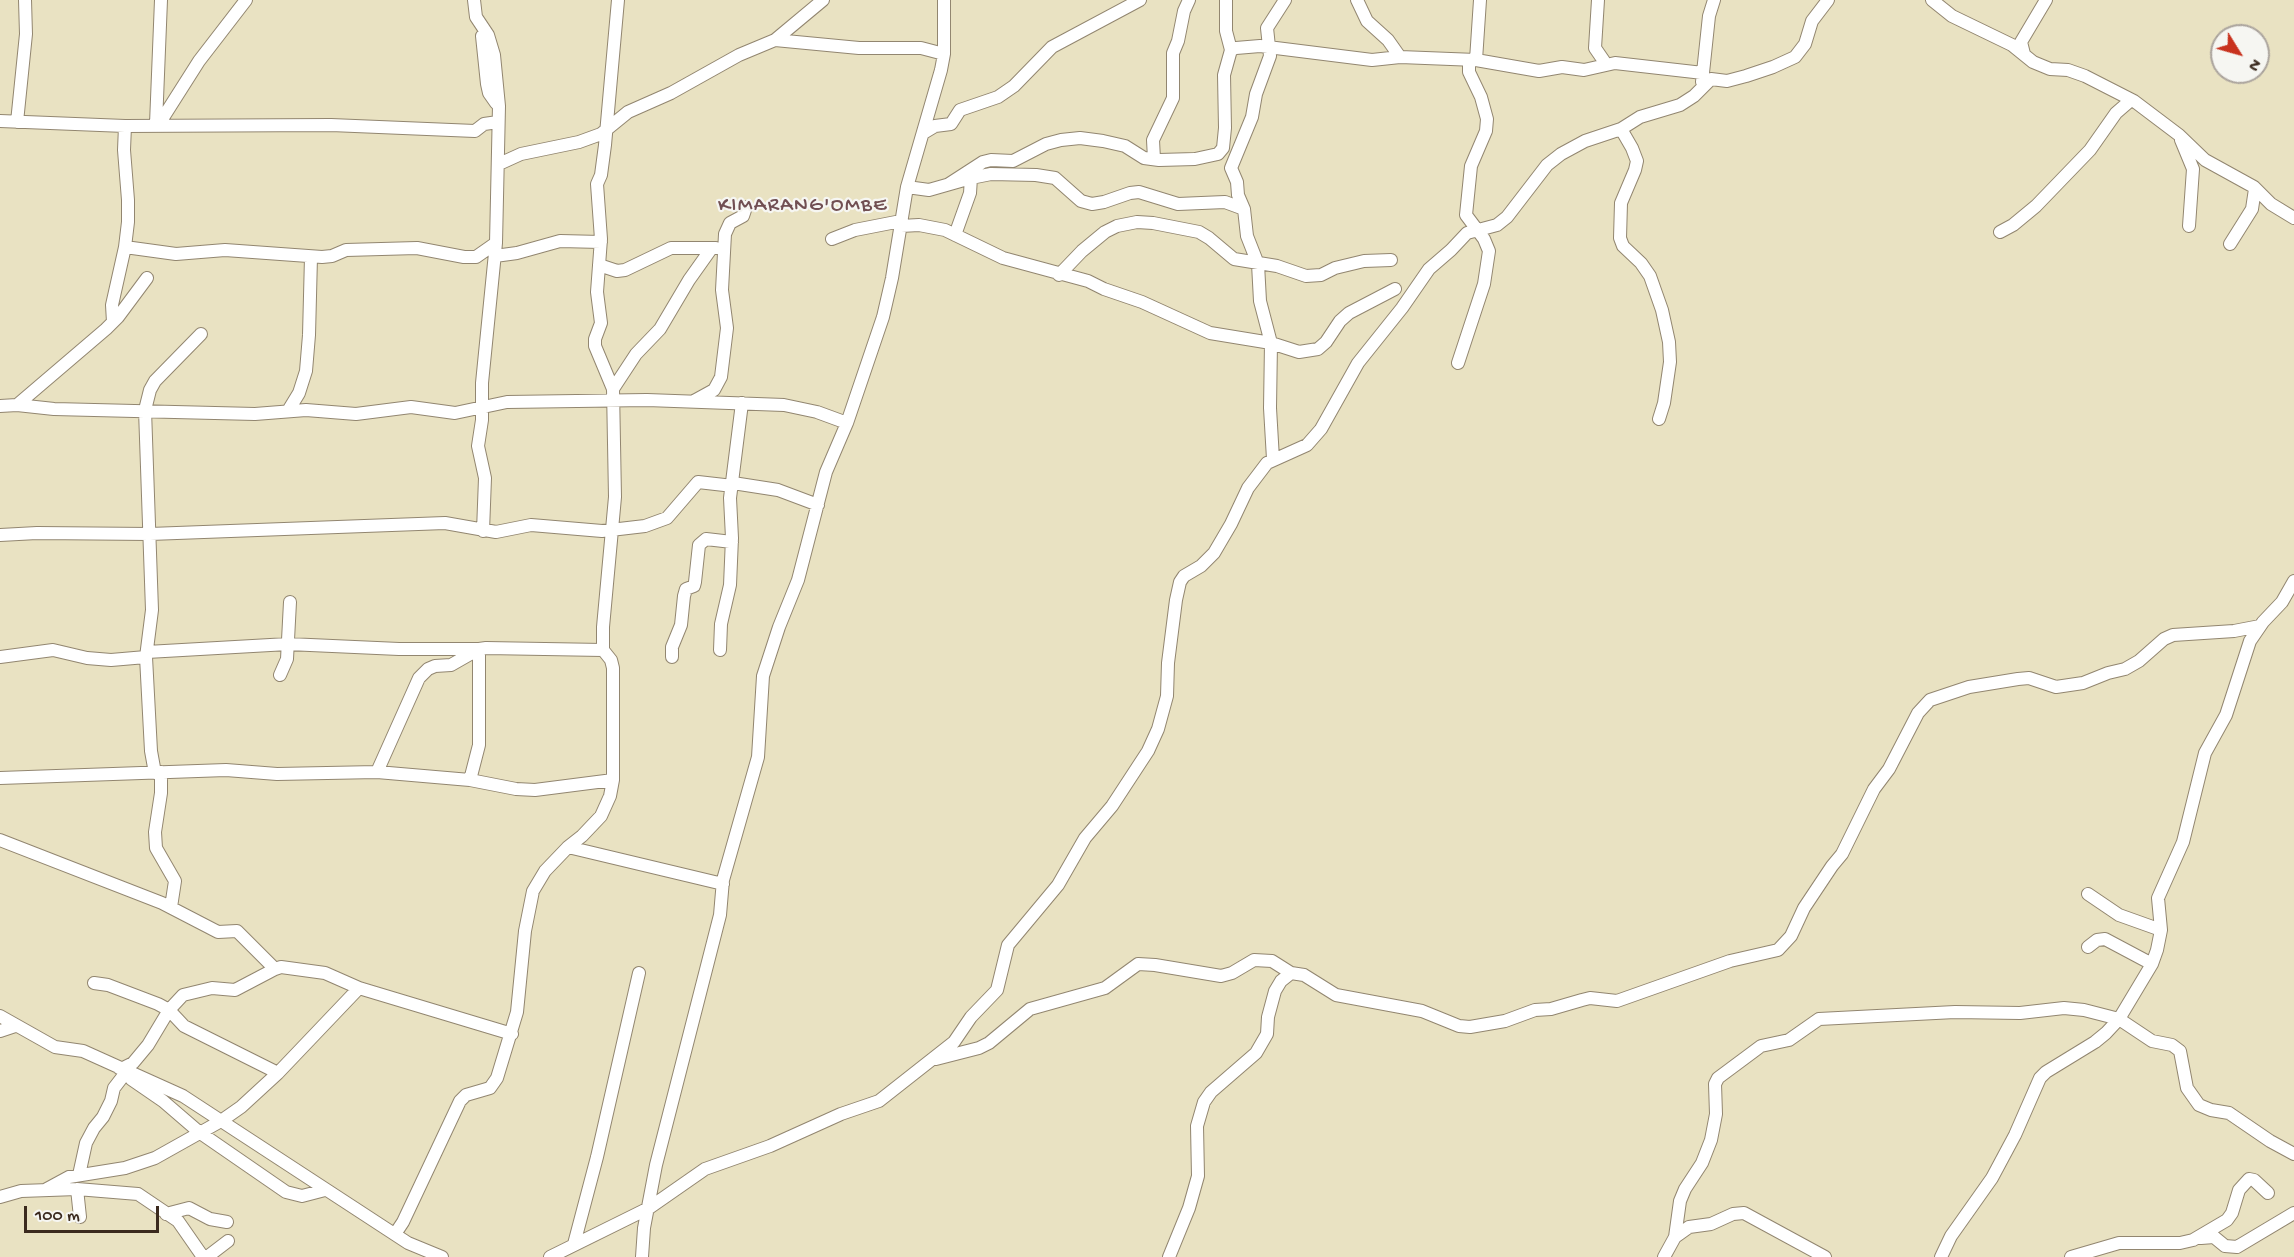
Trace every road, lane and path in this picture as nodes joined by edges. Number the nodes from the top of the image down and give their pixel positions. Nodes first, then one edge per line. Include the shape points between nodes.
1 (25, 0) edge
2 (246, 0) edge
3 (474, 0) edge
4 (618, 0) edge
5 (823, 0) edge
6 (944, 0) edge
7 (1140, 0) edge
8 (1189, 0) edge
9 (1226, 0) edge
10 (1285, 0) edge
11 (1357, 0) edge
12 (1480, 0) edge
13 (1598, 0) edge
14 (1714, 0) edge
15 (1828, 0) edge
16 (1932, 0) edge
17 (2046, 0) edge
18 (162, 2) edge
19 (775, 40) junction
20 (1269, 47) junction
21 (1231, 50) junction
22 (944, 54) junction
23 (2024, 54) junction
24 (1400, 57) junction
25 (1472, 61) junction
26 (1606, 64) junction
27 (1703, 74) junction
28 (1701, 87) junction
29 (2131, 100) junction
30 (0, 121) edge
31 (17, 122) junction
32 (498, 122) junction
33 (157, 124) junction
34 (107, 125) junction
35 (125, 126) junction
36 (606, 129) junction
37 (1622, 129) junction
38 (925, 132) junction
39 (2178, 134) junction
40 (124, 150) junction
41 (1154, 159) junction
42 (499, 164) junction
43 (971, 178) junction
44 (949, 184) junction
45 (908, 187) junction
46 (2255, 189) junction
47 (746, 207) dead end
48 (1244, 208) junction
49 (2294, 218) edge
50 (901, 223) junction
51 (2189, 226) dead end
52 (1477, 230) junction
53 (2000, 232) dead end
54 (955, 234) junction
55 (832, 239) dead end
56 (601, 242) junction
57 (2230, 244) dead end
58 (125, 247) junction
59 (496, 249) junction
60 (717, 249) junction
61 (311, 257) junction
62 (1391, 260) dead end
63 (1258, 264) junction
64 (599, 266) junction
65 (1059, 275) junction
66 (147, 278) dead end
67 (1395, 290) dead end
68 (112, 322) junction
69 (201, 334) dead end
70 (1271, 343) junction
71 (1458, 363) dead end
72 (613, 394) junction
73 (692, 402) junction
74 (742, 403) junction
75 (17, 405) junction
76 (0, 406) edge
77 (481, 407) junction
78 (145, 410) junction
79 (288, 411) junction
80 (1659, 419) dead end
81 (847, 423) junction
82 (1273, 459) junction
83 (733, 485) junction
84 (818, 505) junction
85 (612, 530) junction
86 (483, 531) junction
87 (150, 534) junction
88 (0, 535) edge
89 (732, 542) junction
90 (2294, 581) edge
91 (290, 602) dead end
92 (2260, 626) junction
93 (288, 644) junction
94 (478, 649) junction
95 (603, 650) junction
96 (720, 650) dead end
97 (146, 655) junction
98 (0, 657) edge
99 (672, 657) dead end
100 (280, 675) dead end
101 (158, 772) junction
102 (377, 772) junction
103 (0, 778) edge
104 (470, 780) junction
105 (613, 780) junction
106 (0, 840) edge
107 (568, 847) junction
108 (723, 884) junction
109 (2088, 894) dead end
110 (171, 908) junction
111 (2161, 930) junction
112 (2088, 947) dead end
113 (2152, 964) junction
114 (275, 969) junction
115 (639, 973) dead end
116 (1291, 973) junction
117 (94, 982) dead end
118 (358, 988) junction
119 (169, 1010) junction
120 (0, 1016) edge
121 (2119, 1019) junction
122 (15, 1026) junction
123 (0, 1031) edge
124 (512, 1034) junction
125 (930, 1060) junction
126 (121, 1071) junction
127 (278, 1073) junction
128 (221, 1121) junction
129 (199, 1132) junction
130 (2294, 1154) edge
131 (79, 1174) junction
132 (77, 1189) junction
133 (45, 1190) junction
134 (325, 1190) junction
135 (2268, 1193) dead end
136 (0, 1197) edge
137 (649, 1208) junction
138 (2294, 1213) edge
139 (166, 1214) junction
140 (80, 1217) dead end
141 (227, 1222) dead end
142 (395, 1234) junction
143 (1675, 1237) junction
144 (2194, 1239) junction
145 (228, 1241) dead end
146 (574, 1244) junction
147 (1940, 1254) edge
148 (205, 1257) edge
149 (442, 1257) edge
150 (550, 1257) edge
151 (642, 1257) edge
152 (1169, 1257) edge
153 (1664, 1257) edge
154 (1825, 1257) edge
155 (2071, 1257) edge

1 - 31 street via 26,34
2 - 33 street
3 - 32 street via 489,93 499,106
4 - 36 street
5 - 19 street
6 - 22 street
7 - 38 street via 1064,38 998,97 960,110 951,124
8 - 41 street via 1173,52 1172,102 1153,140
9 - 21 street via 1226,31
10 - 20 street via 1267,28
11 - 24 street via 1367,21
12 - 25 street
13 - 26 street via 1595,48
14 - 27 street
15 - 28 street via 1811,23 1805,44 1795,57 1773,68 1727,81 1711,79
16 - 23 street via 1952,16
17 - 23 street via 2021,42
18 - 33 street
19 - 22 street via 859,48 921,48
19 - 36 street via 628,112
20 - 21 street
20 - 24 street via 1372,60
20 - 48 street via 1270,56 1252,117 1231,168
21 - 41 street via 1224,75 1223,148 1212,157
22 - 38 street
23 - 29 street via 2032,62 2085,76
24 - 25 street
25 - 26 street via 1539,71 1562,67 1584,70
25 - 52 street via 1469,72 1486,119 1467,193 1466,215
26 - 27 street
27 - 28 street
28 - 37 street via 1680,105 1640,117
29 - 39 street
29 - 53 street via 2036,206
30 - 31 street
31 - 34 street
32 - 33 street via 475,130
32 - 42 street
33 - 35 street
34 - 35 street
34 - 40 street
35 - 40 street
36 - 42 street via 585,140 521,154
36 - 56 street via 597,184
37 - 52 street via 1585,141 1554,158 1507,218
37 - 80 street via 1637,161 1622,203 1620,238 1650,276 1669,342 1670,362
38 - 45 street
39 - 46 street via 2205,160
39 - 51 street via 2193,169
40 - 58 street via 128,200
41 - 44 street via 1103,141 1061,140 1013,161 983,162
42 - 59 street
43 - 44 street
43 - 48 street via 1004,173 1050,176 1081,201 1092,204 1139,192 1178,204 1225,201
43 - 54 street via 970,193
44 - 45 street via 929,189
45 - 50 street
46 - 49 street
46 - 57 street via 2252,209
47 - 60 street via 743,216 727,227
48 - 63 street
50 - 54 street
50 - 55 street via 855,230
50 - 81 street via 883,317
52 - 71 street via 1489,251 1488,265
52 - 82 street via 1461,237 1429,269 1358,363 1314,438 1301,449
54 - 65 street via 1002,258
56 - 59 street via 560,241 517,253
56 - 64 street
58 - 61 street via 176,254 225,250
58 - 68 street
59 - 61 street via 464,257 417,248 357,249
59 - 77 street
60 - 64 street via 670,248 625,270
60 - 72 street via 689,280 660,329 636,354
60 - 73 street via 727,328 721,377 714,390
61 - 79 street via 306,371
62 - 63 street via 1347,264 1314,276
63 - 65 street via 1234,259 1199,232 1137,222 1105,232
63 - 70 street via 1260,302
64 - 72 street via 601,323 595,346
65 - 70 street via 1088,281 1210,333
66 - 68 street
67 - 70 street via 1349,313 1318,349 1299,352
68 - 75 street
69 - 78 street via 155,381
70 - 82 street
72 - 73 street
72 - 77 street
72 - 85 street
73 - 74 street
74 - 81 street via 802,408
74 - 83 street
75 - 76 street
75 - 78 street
77 - 79 street via 455,413 411,407 356,414
77 - 86 street via 478,452 486,483
78 - 79 street via 255,414
78 - 87 street
81 - 84 street via 826,472
82 - 125 street via 1248,488 1214,553 1180,582 1167,696 1148,751 1112,806 1085,838 1058,885 1008,945 1000,984 992,997 971,1017 954,1042
83 - 84 street via 778,490
83 - 85 street via 698,482 667,518 645,526
83 - 89 street
84 - 108 street via 794,595 763,676 758,757
85 - 86 street via 531,525
85 - 95 street
86 - 87 street via 445,523
87 - 88 street
87 - 97 street via 152,610
89 - 96 street
89 - 99 street via 706,539 699,545 695,582 686,589
90 - 92 street via 2282,602
91 - 93 street
92 - 111 street via 2245,654 2226,715 2205,753 2183,842 2160,892
92 - 116 street via 2173,635 2125,669 2083,683 2056,687 2029,678 2018,679 1969,687 1930,699 1874,789 1842,854 1804,908 1791,936 1778,950 1730,961 1617,1001 1582,1000 1470,1027 1422,1011 1336,995 1304,975
93 - 94 street
93 - 97 street
93 - 100 street
94 - 95 street
94 - 102 street via 451,665 428,669 419,678
94 - 104 street via 479,745
95 - 105 street via 613,668
97 - 98 street via 111,660 53,650
97 - 101 street via 150,729
101 - 102 street
101 - 103 street
101 - 110 street via 161,793 155,838 175,881
102 - 104 street
104 - 105 street via 535,790
105 - 107 street via 601,816
106 - 110 street
107 - 108 street
107 - 124 street via 545,871 533,891
108 - 137 street via 720,915 656,1165
109 - 111 street via 2120,915
110 - 114 street via 218,932 237,931
111 - 113 street
112 - 113 street via 2105,939
113 - 121 street
114 - 118 street via 325,973
114 - 119 street via 235,990 189,992
115 - 146 street
116 - 125 street via 1277,962 1267,960 1254,960 1226,976 1138,964 1105,988 1029,1008 980,1048
116 - 152 street via 1275,991 1267,1034 1256,1053 1204,1102 1197,1126 1198,1176
117 - 119 street
118 - 124 street
118 - 127 street
119 - 126 street via 148,1046
119 - 127 street via 184,1026
120 - 122 street
121 - 130 street via 2152,1041 2180,1051 2187,1088 2199,1105 2229,1113
121 - 143 street via 2064,1008 2020,1013 1842,1018 1819,1020 1790,1040 1761,1046 1715,1084 1716,1114 1711,1140 1680,1201
121 - 147 street via 2095,1042 2040,1078 1992,1178
122 - 123 street
122 - 126 street via 55,1047 77,1049
124 - 142 street via 493,1086 460,1101
125 - 137 street via 879,1101 705,1169
126 - 128 street via 183,1096
126 - 129 street
126 - 131 street via 104,1117 86,1143
127 - 128 street
128 - 129 street
128 - 134 street
129 - 131 street via 155,1158 124,1168
129 - 134 street via 292,1195 302,1197
131 - 133 street
132 - 133 street
132 - 139 street via 138,1194
132 - 140 street
133 - 136 street
134 - 142 street
135 - 144 street via 2249,1179 2239,1190 2227,1220
137 - 146 street
137 - 151 street
138 - 144 street via 2242,1246 2225,1246 2214,1237
139 - 141 street via 189,1208 210,1219
139 - 148 street via 179,1222
142 - 149 street
143 - 153 street
143 - 154 street via 1689,1227 1744,1213
144 - 155 street via 2180,1243 2119,1243
145 - 148 street
146 - 150 street

